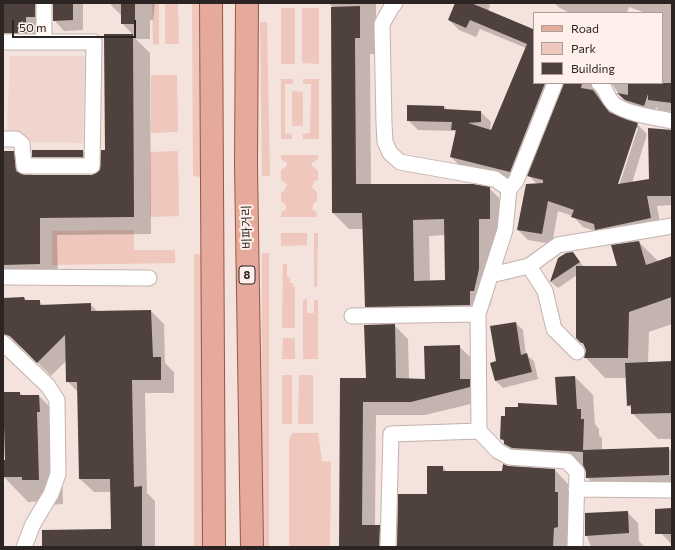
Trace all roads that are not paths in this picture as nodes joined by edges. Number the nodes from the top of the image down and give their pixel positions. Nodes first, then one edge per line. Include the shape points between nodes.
1 (44, 3) edge
2 (211, 3) edge
3 (247, 3) edge
4 (395, 3) edge
5 (44, 41) junction
6 (3, 42) edge
7 (555, 84) edge
8 (600, 84) edge
9 (672, 121) edge
10 (3, 139) edge
11 (509, 189) junction
12 (672, 226) edge
13 (529, 266) junction
14 (491, 275) junction
15 (3, 276) edge
16 (149, 278) dead end
17 (478, 314) junction
18 (352, 316) dead end
19 (3, 343) edge
20 (577, 352) dead end
21 (479, 431) junction
22 (576, 489) junction
23 (672, 490) edge
24 (24, 547) edge
25 (214, 547) edge
26 (252, 547) edge
27 (388, 547) edge
28 (575, 547) edge

1 - 5 street
2 - 25 main road
3 - 26 main road, 비파거리 / 8 via 246,165
4 - 11 street via 382,24 385,142 390,153 400,162 495,179
5 - 6 street
5 - 10 street via 94,42 92,166 24,166 22,144 16,139
7 - 11 street via 516,181
8 - 9 street via 615,104 629,111
11 - 14 street via 506,230
12 - 13 street via 558,245
13 - 14 street
13 - 20 street via 545,291 554,329
14 - 17 street
15 - 16 street
17 - 18 street
17 - 21 street
19 - 24 street via 48,386 56,400 58,474 51,494 33,524
21 - 22 street via 498,452 509,457 568,461 577,472
21 - 27 street via 391,434
22 - 23 street
22 - 28 street

